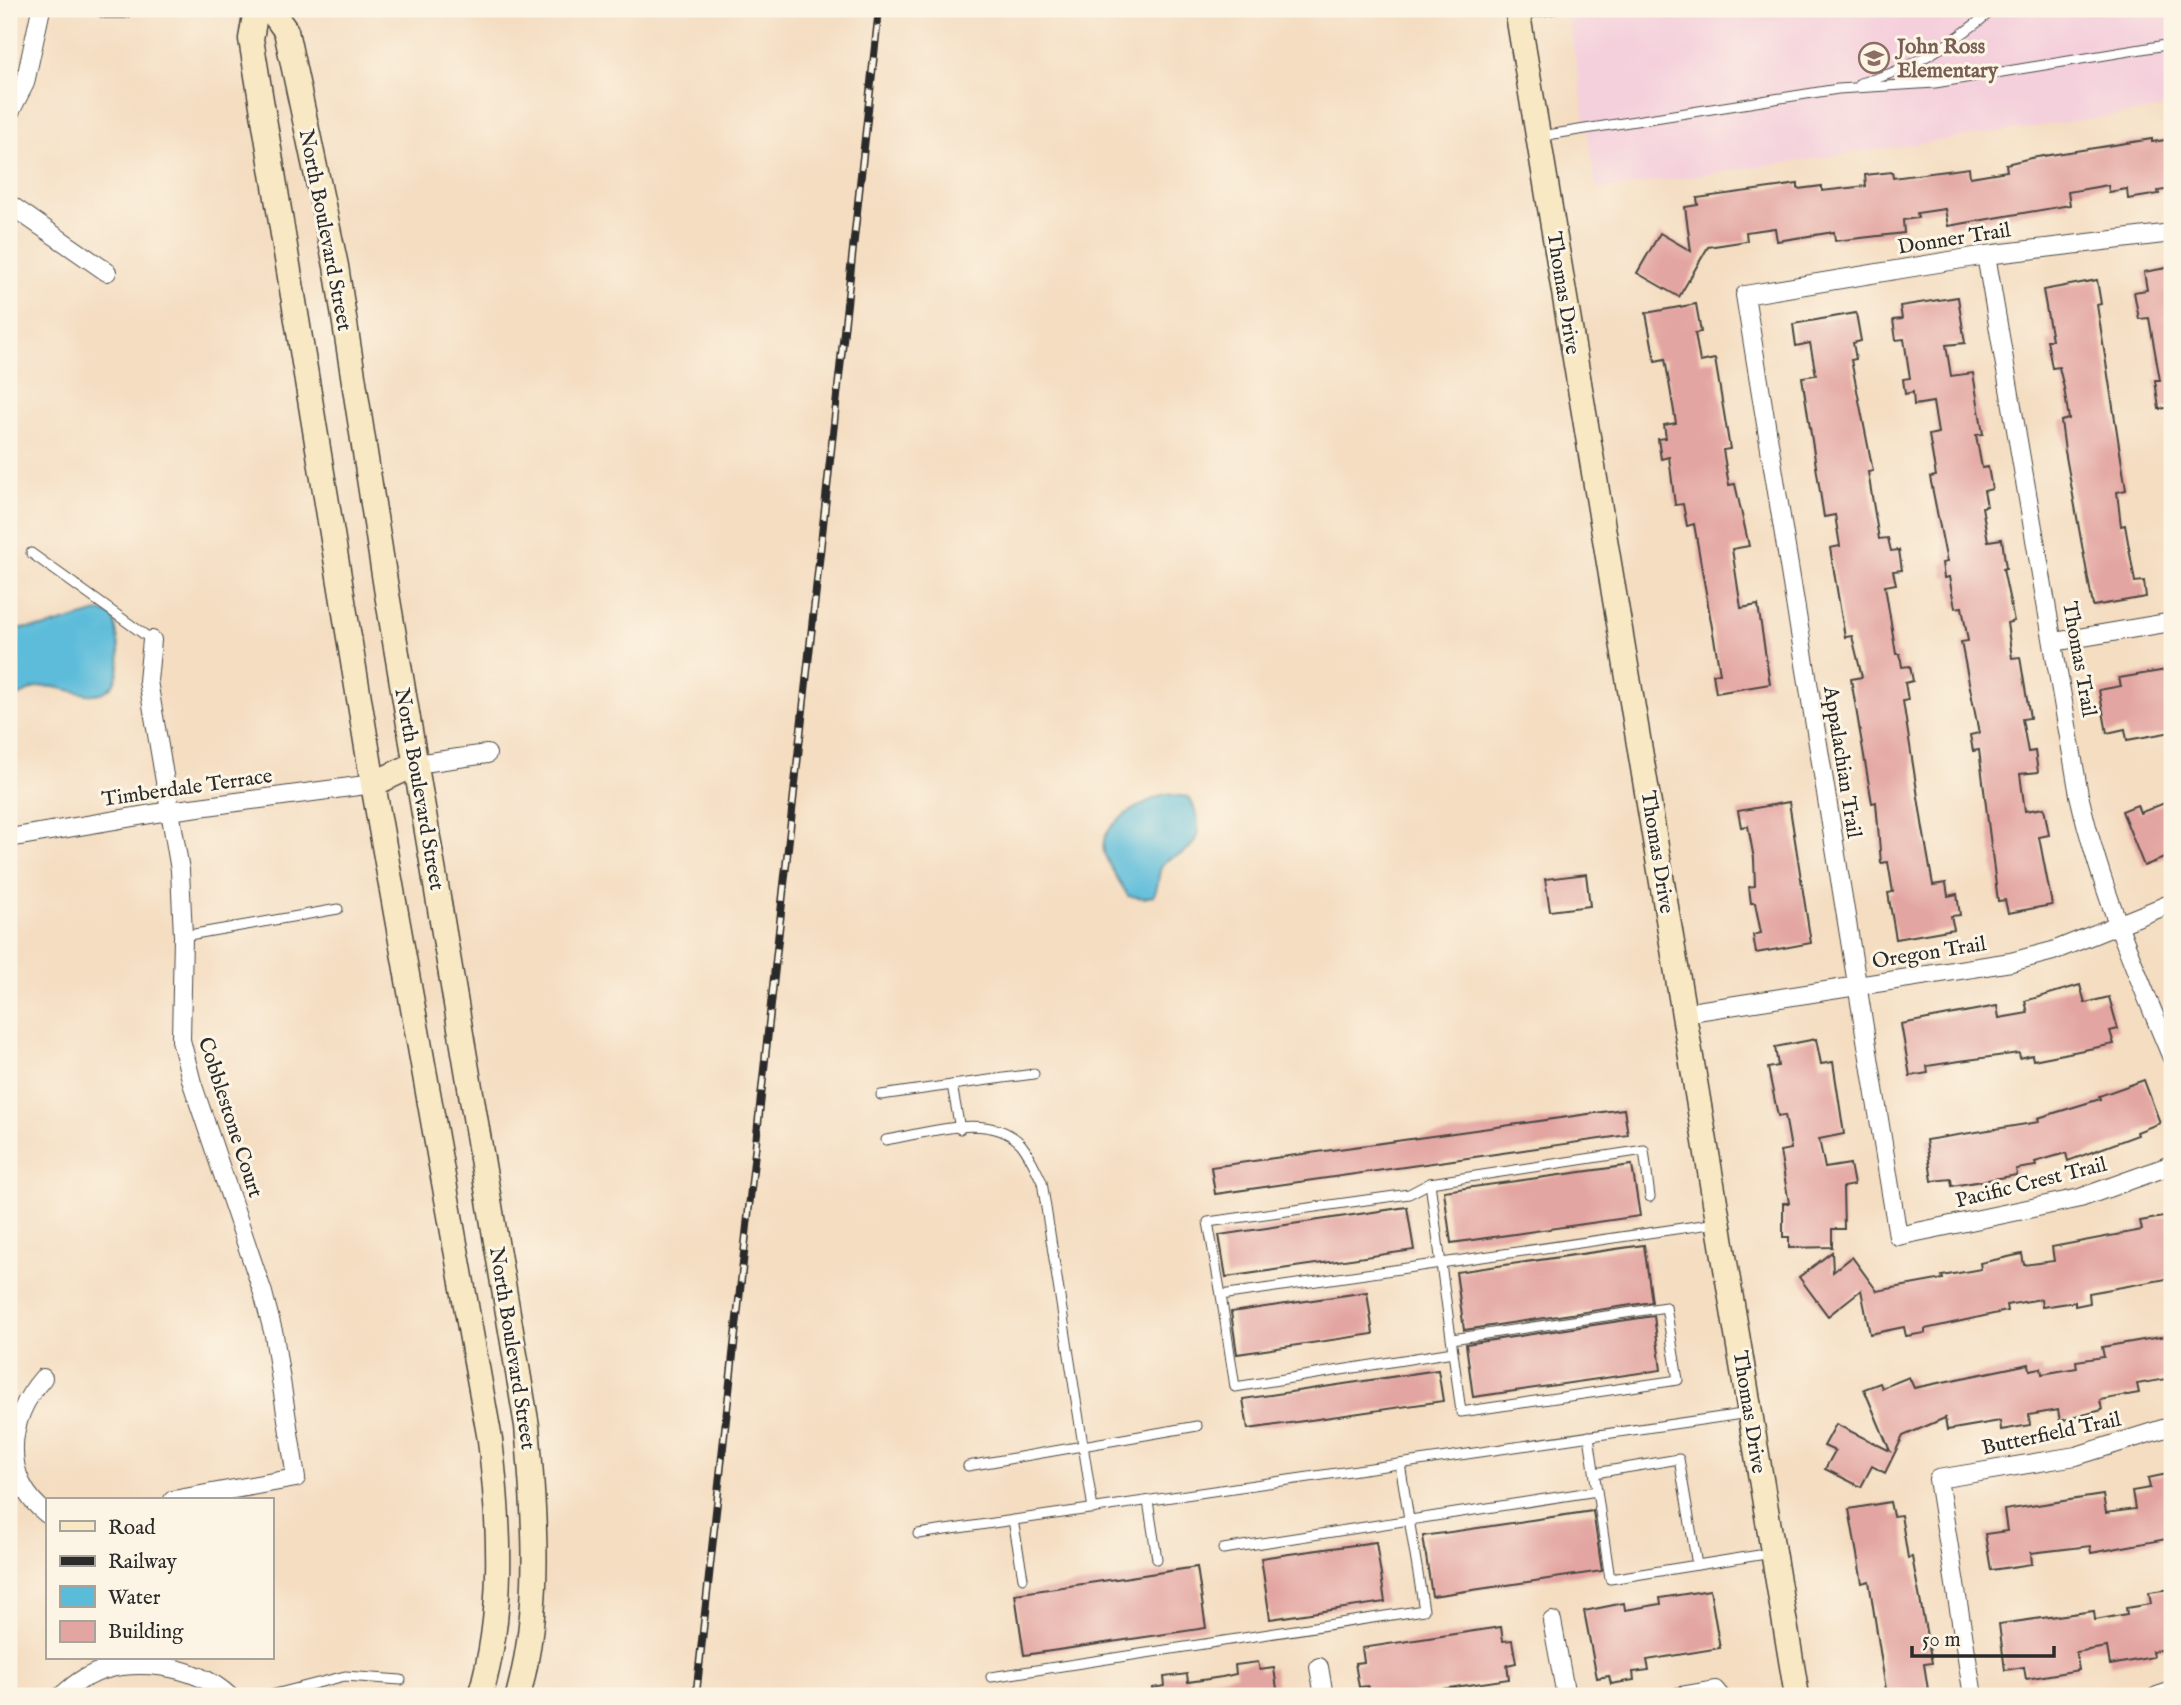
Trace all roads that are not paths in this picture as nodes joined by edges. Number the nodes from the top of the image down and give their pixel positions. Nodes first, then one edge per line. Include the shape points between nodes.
1 (41, 9) edge
2 (105, 9) edge
3 (125, 9) edge
4 (256, 9) edge
5 (270, 9) edge
6 (1555, 9) edge
7 (1994, 9) edge
8 (1518, 12) edge
9 (2172, 44) edge
10 (1838, 89) junction
11 (9, 114) edge
12 (1538, 137) junction
13 (9, 204) edge
14 (2172, 233) edge
15 (1986, 255) junction
16 (107, 272) dead end
17 (1745, 295) joint
18 (31, 552) dead end
19 (2172, 622) edge
20 (152, 640) joint
21 (2054, 642) junction
22 (487, 754) dead end
23 (416, 764) junction
24 (373, 784) junction
25 (169, 811) junction
26 (9, 838) edge
27 (2172, 903) edge
28 (338, 909) dead end
29 (2118, 926) junction
30 (183, 936) junction
31 (1857, 986) junction
32 (1684, 1013) junction
33 (2172, 1058) edge
34 (1034, 1074) dead end
35 (953, 1085) junction
36 (881, 1095) dead end
37 (960, 1129) junction
38 (886, 1140) dead end
39 (2172, 1165) edge
40 (1430, 1183) junction
41 (1650, 1197) dead end
42 (1719, 1223) junction
43 (1898, 1236) joint
44 (1440, 1264) junction
45 (1221, 1295) junction
46 (1452, 1339) junction
47 (1453, 1352) junction
48 (43, 1378) dead end
49 (1750, 1412) junction
50 (1197, 1426) dead end
51 (2172, 1426) edge
52 (1589, 1436) junction
53 (1083, 1446) junction
54 (1400, 1464) junction
55 (968, 1466) dead end
56 (1595, 1473) junction
57 (1598, 1490) junction
58 (184, 1498) edge
59 (1148, 1501) junction
60 (1093, 1509) junction
61 (46, 1513) edge
62 (1013, 1520) junction
63 (1409, 1520) junction
64 (918, 1534) dead end
65 (1223, 1549) dead end
66 (1773, 1553) junction
67 (1157, 1559) dead end
68 (1697, 1565) junction
69 (1023, 1578) dead end
70 (1552, 1621) dead end
71 (1319, 1667) dead end
72 (991, 1677) dead end
73 (401, 1680) dead end
74 (2172, 1692) edge
75 (61, 1696) edge
76 (229, 1696) edge
77 (267, 1696) edge
78 (480, 1696) edge
79 (518, 1696) edge
80 (1324, 1696) edge
81 (1566, 1696) edge
82 (1681, 1696) edge
83 (1720, 1696) edge
84 (1797, 1696) edge
85 (1973, 1696) edge
86 (2157, 1696) edge

1 - 11 street via 24,83
2 - 3 street
4 - 24 main road, North Boulevard Street via 251,39
5 - 23 main road, North Boulevard Street via 286,31 336,266
6 - 8 lane
7 - 10 lane via 1955,40 1900,70
8 - 12 main road, Thomas Drive
9 - 10 lane via 1936,83
10 - 12 lane
12 - 32 main road, Thomas Drive
13 - 16 street
14 - 15 street, Donner Trail
15 - 17 street, Donner Trail
15 - 21 street, Thomas Trail
17 - 31 street, Appalachian Trail
18 - 20 lane
19 - 21 street
20 - 25 street, Cobblestone Court via 148,681
21 - 29 street, Thomas Trail via 2079,795 2092,852
22 - 23 street
23 - 24 main road
23 - 79 main road, North Boulevard Street via 527,1426 536,1576 529,1655
24 - 25 street, Timberdale Terrace
24 - 78 main road, North Boulevard Street via 490,1440 498,1508 498,1578
25 - 26 street, Timberdale Terrace
25 - 30 street, Cobblestone Court via 180,870
27 - 29 street, Oregon Trail
28 - 30 lane
29 - 31 street, Oregon Trail via 2011,962
29 - 33 street, Thomas Trail
30 - 58 street, Cobblestone Court via 181,1040 263,1293 296,1478
31 - 32 street, Oregon Trail
31 - 43 street, Appalachian Trail
32 - 42 main road, Thomas Drive
34 - 35 lane
35 - 36 lane
35 - 37 lane
37 - 38 lane
37 - 53 lane via 996,1129 1011,1136 1022,1145 1042,1182
39 - 43 street, Pacific Crest Trail via 2080,1198
40 - 41 lane via 1644,1150
40 - 44 lane
40 - 45 lane via 1409,1194 1208,1223
42 - 44 lane
42 - 49 main road, Thomas Drive
44 - 45 lane
44 - 46 lane
45 - 47 lane via 1235,1387
46 - 47 lane
46 - 47 lane via 1666,1307 1678,1380 1461,1412
48 - 61 street via 26,1397 11,1444 19,1480 32,1502
49 - 52 lane
49 - 66 main road, Thomas Drive
50 - 53 lane
51 - 85 street, Butterfield Trail via 2076,1456 1938,1479
52 - 54 lane
52 - 56 lane
53 - 55 lane
53 - 60 lane
54 - 59 lane
54 - 63 lane
56 - 57 lane
56 - 68 lane via 1679,1459
57 - 63 lane
57 - 68 lane via 1610,1579
59 - 60 lane
59 - 67 lane
60 - 62 lane
62 - 64 lane
62 - 69 lane
63 - 65 lane
63 - 72 lane via 1424,1610
66 - 68 lane
66 - 84 main road, Thomas Drive
70 - 81 street
71 - 80 street
73 - 77 lane via 345,1675
74 - 86 street
75 - 76 street via 88,1676 136,1664 186,1670
82 - 83 street via 1715,1690

